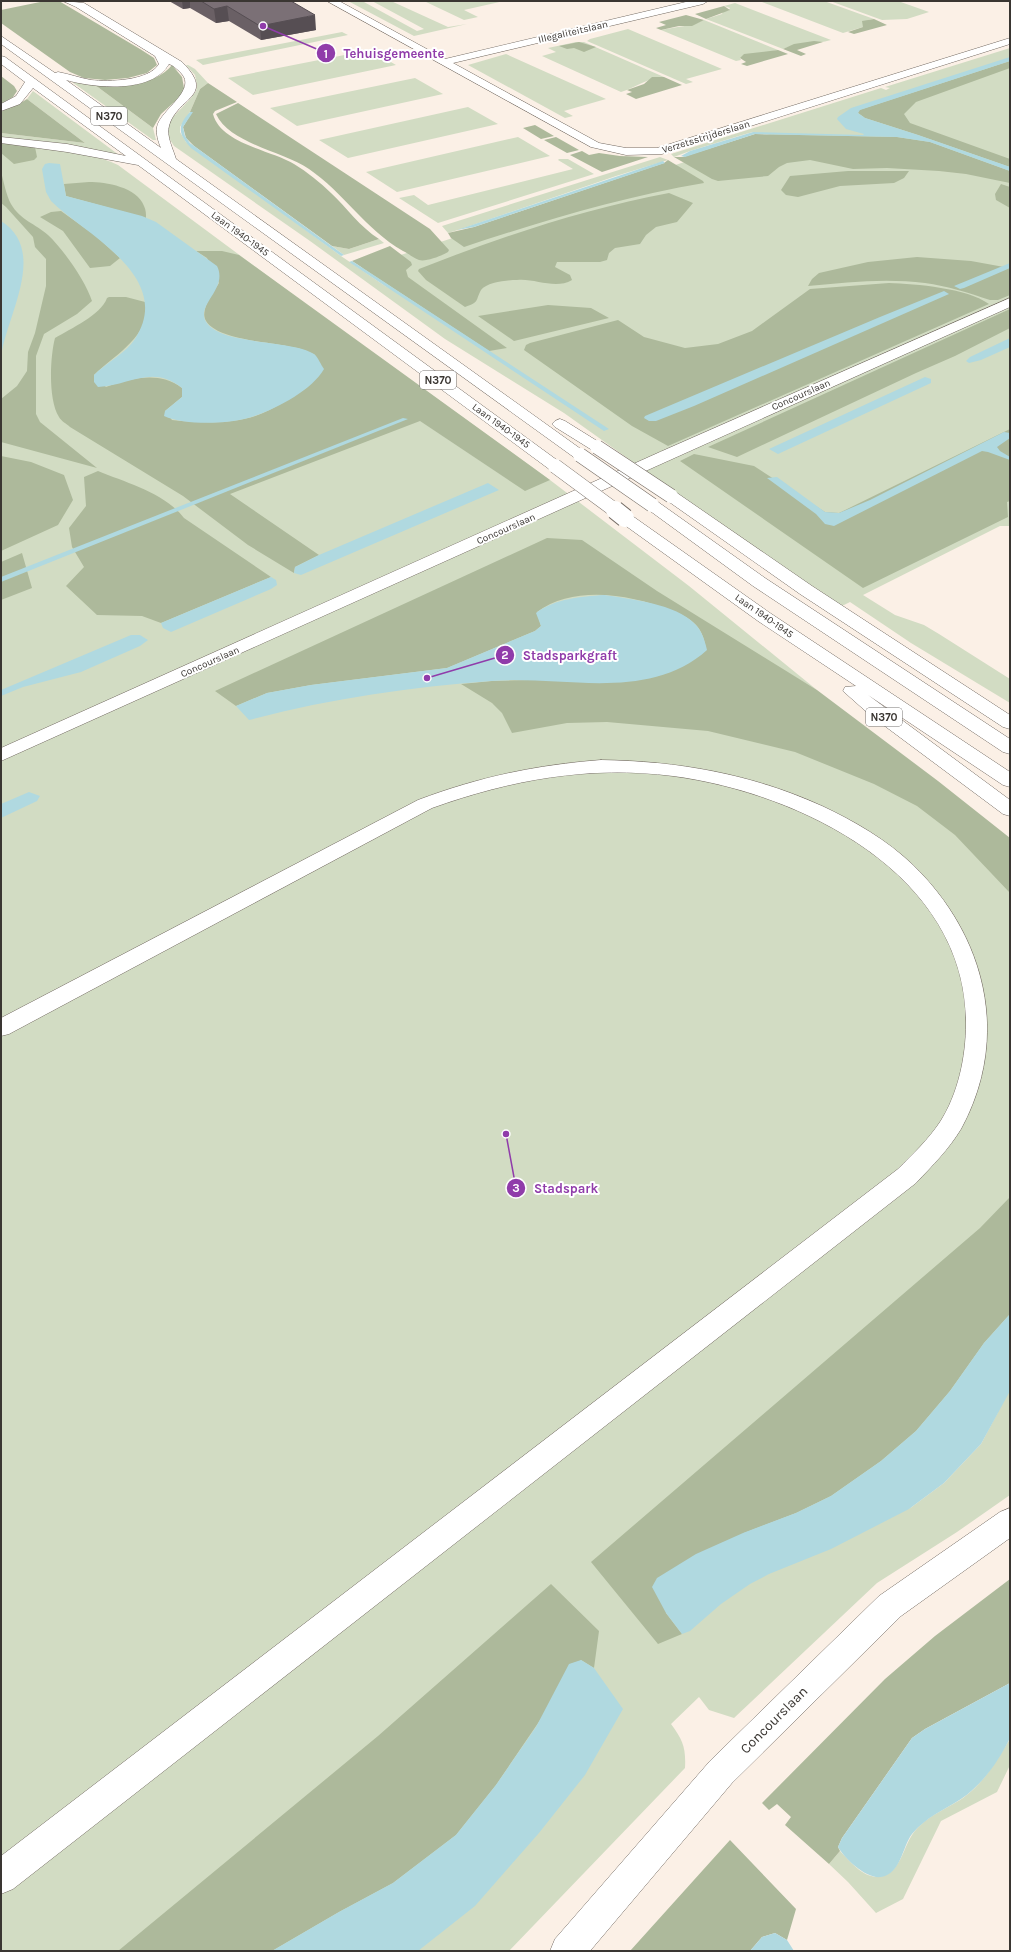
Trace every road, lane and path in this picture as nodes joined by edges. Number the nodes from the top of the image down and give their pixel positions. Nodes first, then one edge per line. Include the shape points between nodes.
1 (68, 1) edge
2 (332, 1) edge
3 (703, 1) edge
4 (79, 3) edge
5 (1, 39) edge
6 (1010, 41) edge
7 (159, 54) junction
8 (1, 59) edge
9 (444, 62) junction
10 (47, 73) junction
11 (30, 80) junction
12 (1, 108) edge
13 (1, 140) edge
14 (170, 160) junction
15 (143, 164) junction
16 (1010, 302) edge
17 (424, 342) junction
18 (764, 617) junction
19 (920, 664) junction
20 (1010, 709) edge
21 (1010, 722) edge
22 (1010, 748) edge
23 (1, 755) edge
24 (1010, 781) edge
25 (1010, 810) edge
26 (1, 1028) edge
27 (1010, 1521) edge
28 (1, 1877) edge
29 (567, 1951) edge

1 - 4 main road
2 - 9 main road, Verzetsstrijderslaan
3 - 9 main road, Illegaliteitslaan
4 - 7 main road
5 - 10 main road, Laan 1940-1945 / N370
6 - 9 main road, Verzetsstrijderslaan via 658,152 634,153 613,151 595,145
7 - 10 main road, N370 via 164,64 163,69 130,82 92,83
7 - 14 main road via 178,64 187,72 190,81 186,96 163,126 163,137
8 - 11 main road, Laan 1940-1945 / N370
10 - 14 main road, Laan 1940-1945 / N370
11 - 12 main road via 22,99
11 - 15 main road, Laan 1940-1945 / N370
13 - 15 main road, N370 via 67,148
14 - 17 main road, Laan 1940-1945 / N370
15 - 18 main road, Laan 1940-1945 / N370, bridge
16 - 23 main road, Concourslaan
17 - 19 main road, N370, bridge via 597,447 806,590
17 - 22 main road, Laan 1940-1945 / N370, bridge via 760,582
18 - 24 main road, Laan 1940-1945 / N370
18 - 25 main road, N370 via 877,711
19 - 20 main road, N370
19 - 21 main road, N370
26 - 28 main road via 425,804 457,791 505,778 598,766 672,770 744,784 812,809 843,825 897,863 920,884 939,908 968,958 981,1013 976,1070 966,1098 951,1125 907,1176
27 - 29 main road, Concourslaan via 890,1606 721,1772

